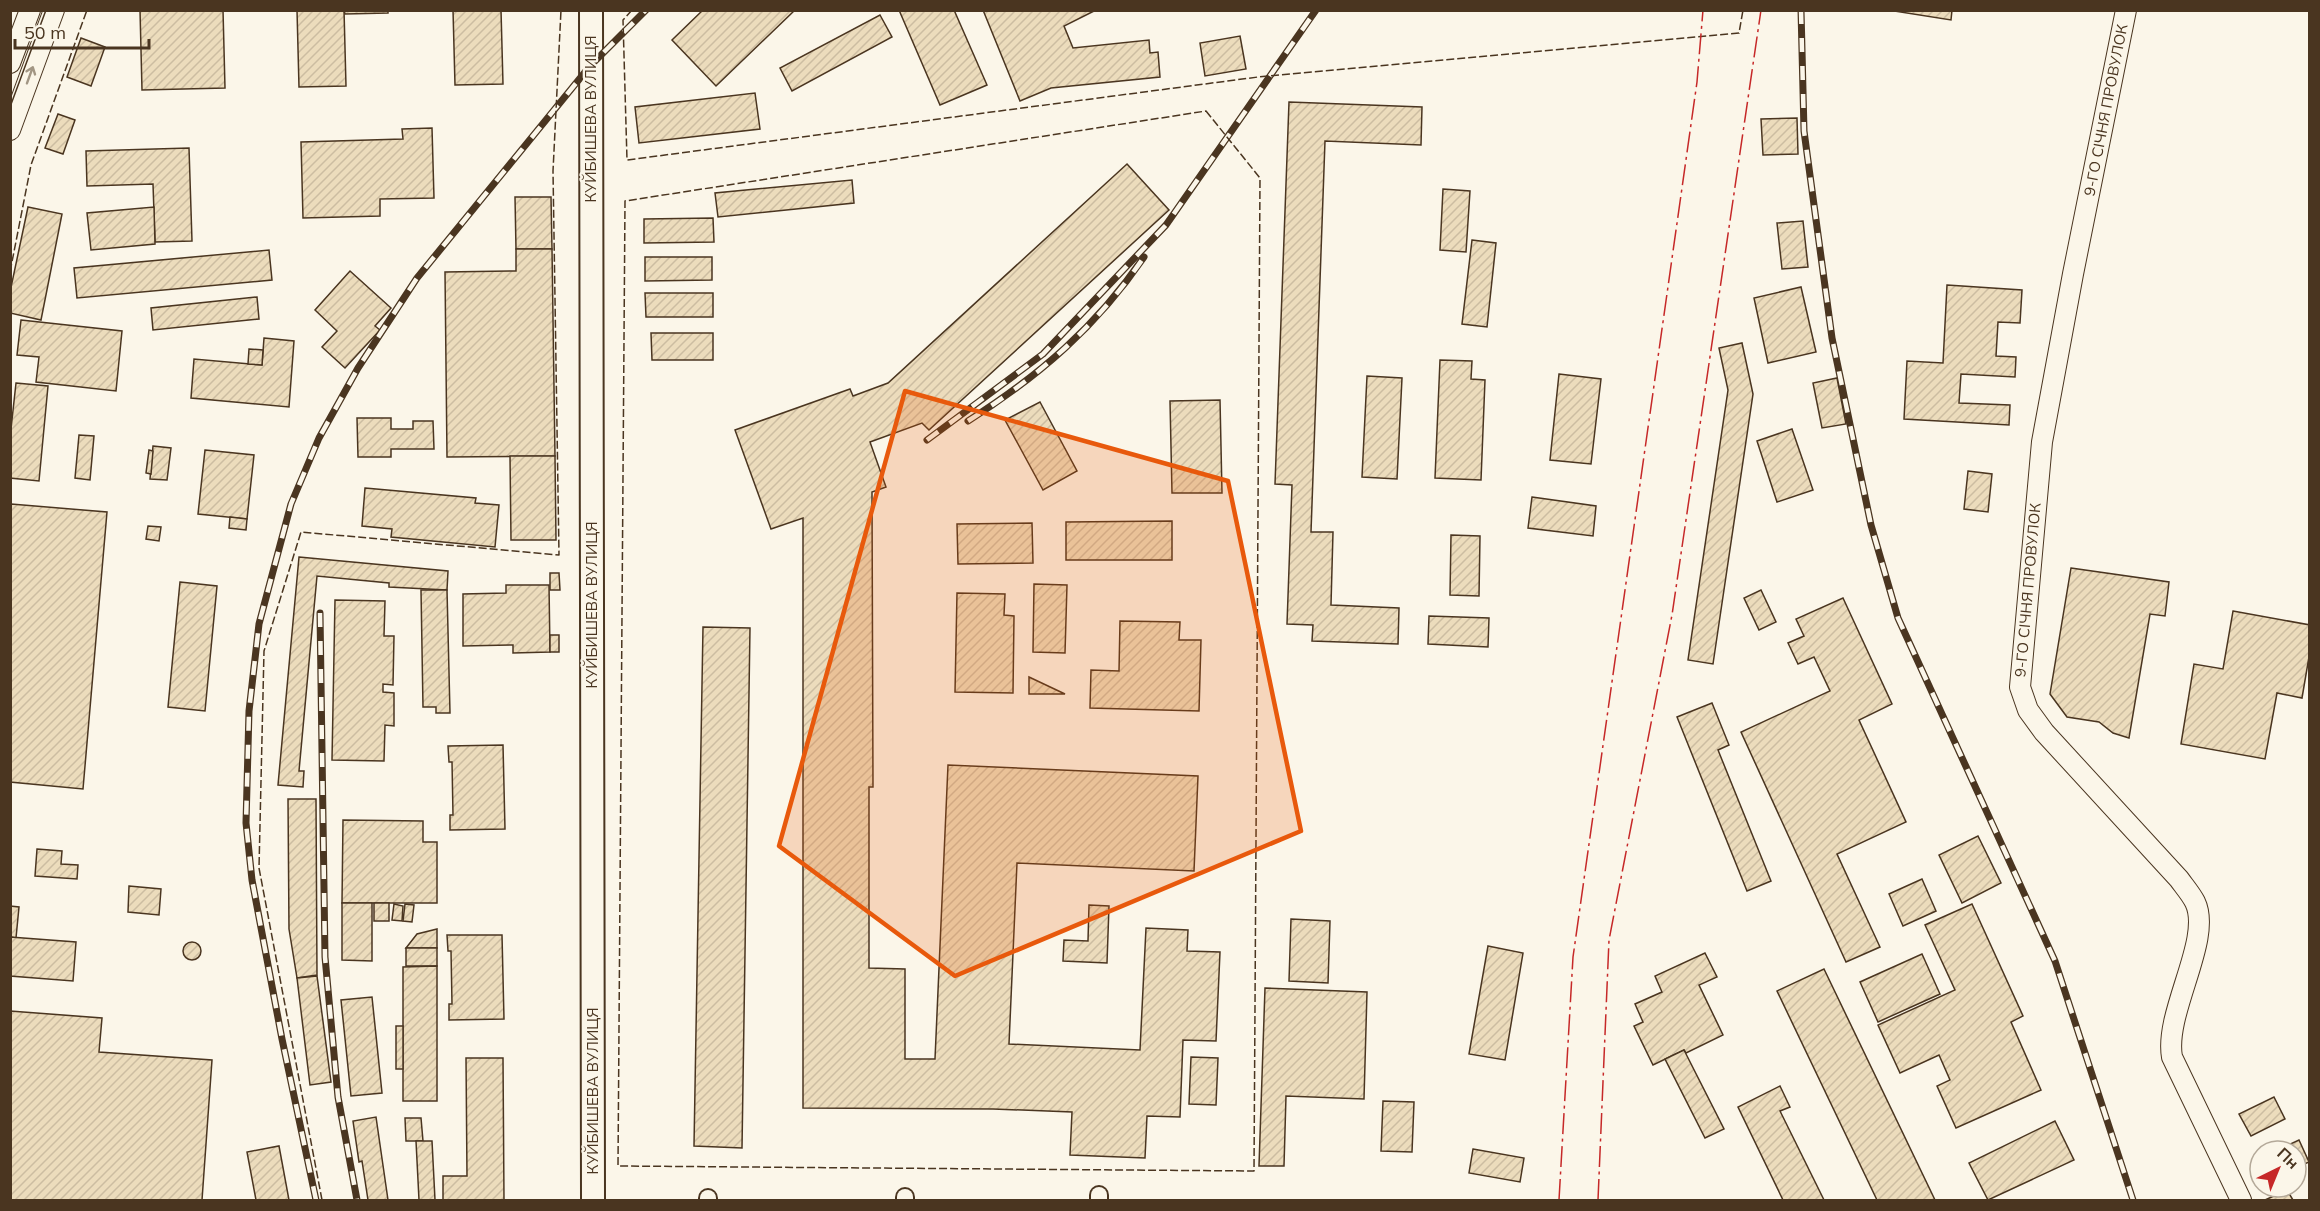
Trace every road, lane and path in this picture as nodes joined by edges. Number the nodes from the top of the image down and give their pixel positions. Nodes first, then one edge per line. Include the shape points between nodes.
1 (30, 10) edge
2 (54, 10) edge
3 (591, 10) edge
4 (2126, 10) edge
5 (10, 63) edge
6 (10, 130) edge
7 (593, 1200) edge
8 (2241, 1200) edge

1 - 5 street
6 -> 2 street
3 - 7 main road, КУЙБИШЕВА ВУЛИЦЯ
4 - 8 street, 9-ГО СІЧНЯ ПРОВУЛОК via 2042,442 2020,687 2028,710 2044,732 2196,902 2199,932 2170,1045 2172,1057

